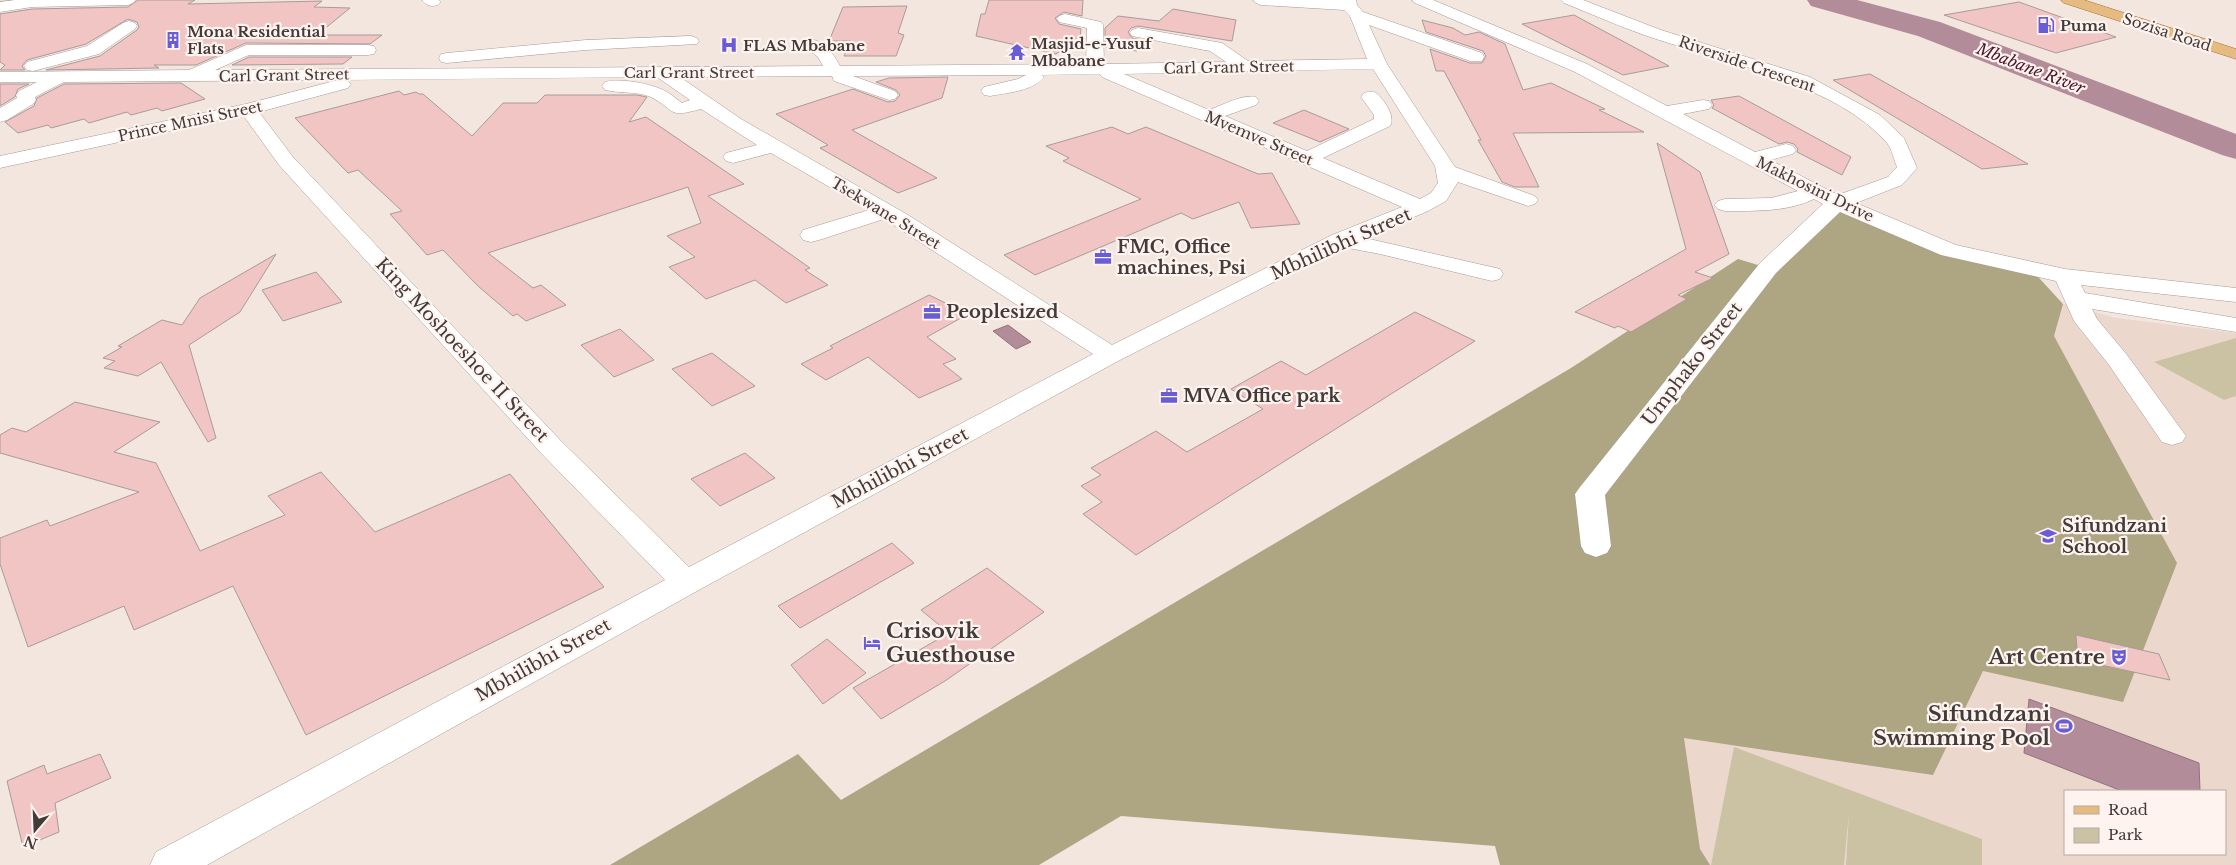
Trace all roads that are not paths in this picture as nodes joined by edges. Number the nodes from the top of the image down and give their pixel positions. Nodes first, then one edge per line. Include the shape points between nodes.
1 (128, 0) edge
2 (1261, 0) edge
3 (1420, 0) edge
4 (1570, 0) edge
5 (2068, 0) edge
6 (1308, 3) edge
7 (0, 7) edge
8 (1352, 7) edge
9 (1065, 19) dead end
10 (129, 26) dead end
11 (1138, 33) dead end
12 (1553, 38) dead end
13 (691, 41) dead end
14 (808, 43) dead end
15 (1526, 44) junction
16 (368, 50) dead end
17 (2236, 54) edge
18 (1476, 57) dead end
19 (1378, 64) junction
20 (1245, 67) junction
21 (1096, 68) junction
22 (1038, 69) junction
23 (1623, 69) dead end
24 (827, 71) junction
25 (661, 72) junction
26 (342, 74) junction
27 (380, 75) junction
28 (0, 76) edge
29 (61, 76) junction
30 (187, 76) junction
31 (1599, 77) junction
32 (537, 90) dead end
33 (990, 91) dead end
34 (889, 95) dead end
35 (1370, 97) dead end
36 (1250, 101) dead end
37 (1703, 105) dead end
38 (711, 106) junction
39 (1186, 106) junction
40 (248, 109) junction
41 (1666, 112) junction
42 (1164, 114) dead end
43 (0, 116) edge
44 (1209, 116) junction
45 (678, 122) dead end
46 (774, 146) junction
47 (1786, 150) dead end
48 (733, 157) dead end
49 (1308, 158) junction
50 (1753, 158) junction
51 (0, 162) edge
52 (1445, 170) junction
53 (1814, 191) junction
54 (1528, 200) dead end
55 (1837, 203) junction
56 (1725, 205) dead end
57 (1421, 207) junction
58 (886, 212) junction
59 (811, 235) dead end
60 (1340, 240) junction
61 (1492, 274) dead end
62 (987, 276) junction
63 (2065, 276) junction
64 (961, 285) dead end
65 (2236, 295) edge
66 (2076, 299) junction
67 (2236, 325) edge
68 (1111, 356) junction
69 (2172, 436) dead end
70 (1596, 546) dead end
71 (686, 582) junction
72 (170, 865) edge

1 - 7 street via 32,2
2 - 6 street
3 - 15 street, Makhosini Drive
4 - 55 street, Riverside Crescent via 1647,30 1804,81 1873,119 1897,142 1907,168 1895,181
5 - 17 main road, Sozisa Road
6 - 8 street
8 - 18 street
8 - 19 street
9 - 21 street via 1095,25
10 - 28 street via 93,50
11 - 20 street via 1216,47
12 - 15 street
13 - 26 street via 586,45 416,61
14 - 24 street via 830,59
15 - 31 street, Makhosini Drive
16 - 30 street via 246,50
19 - 20 street, Carl Grant Street
19 - 52 street
20 - 21 street, Carl Grant Street via 1212,74
21 - 22 street, Carl Grant Street
21 - 39 street, Mvemve Street
22 - 24 street, Carl Grant Street
22 - 33 street via 1037,76 1024,83
23 - 31 street
24 - 25 street, Carl Grant Street
24 - 34 street
25 - 27 street, Carl Grant Street
25 - 38 street, Tsekwane Street
26 - 27 street, Carl Grant Street
26 - 30 street, Carl Grant Street
27 - 40 street, Prince Mnisi Street
28 - 29 street, Carl Grant Street
29 - 30 street, Carl Grant Street
29 - 43 street via 25,95 27,100
31 - 41 street, Makhosini Drive
32 - 38 street via 555,85 586,84 656,93 679,110
35 - 49 street via 1384,115 1383,122
36 - 44 street
37 - 41 street
38 - 45 street
38 - 46 street, Tsekwane Street
39 - 42 street
39 - 44 street, Mvemve Street
40 - 51 street, Prince Mnisi Street
40 - 71 street, King Moshoeshoe II Street via 286,161 550,446
41 - 50 street, Makhosini Drive
44 - 49 street, Mvemve Street
46 - 48 street
46 - 58 street, Tsekwane Street
47 - 50 street
49 - 57 street, Mvemve Street
50 - 53 street, Makhosini Drive
52 - 54 street
52 - 57 street, Mbhilibhi Street via 1448,183 1438,197
53 - 55 street, Makhosini Drive
53 - 56 street via 1803,198 1760,199
55 - 63 street, Makhosini Drive via 1949,250
55 - 70 street, Umphako Street via 1768,268 1590,494
57 - 60 street, Mbhilibhi Street
58 - 59 street
58 - 62 street, Tsekwane Street
60 - 61 street
60 - 68 street, Mbhilibhi Street
62 - 64 street
62 - 68 street, Tsekwane Street
63 - 65 street, Makhosini Drive
63 - 66 street
66 - 67 street
66 - 69 street via 2086,321
68 - 71 street, Mbhilibhi Street
71 - 72 street, Mbhilibhi Street

